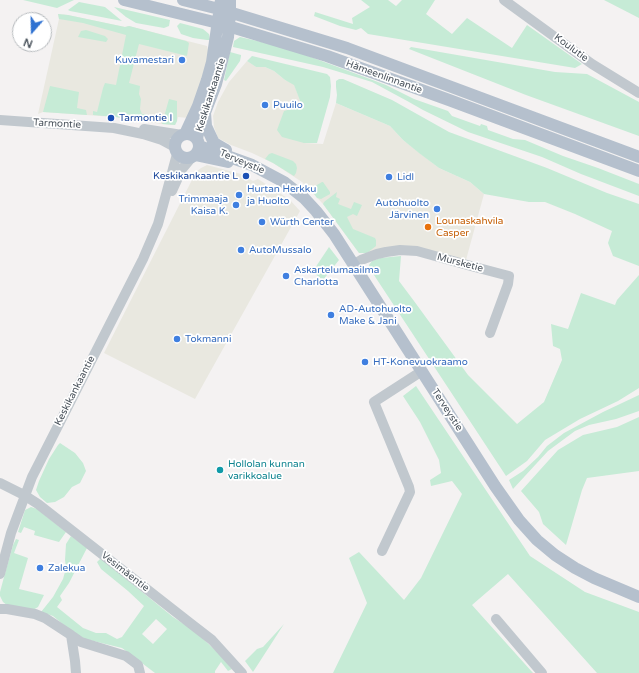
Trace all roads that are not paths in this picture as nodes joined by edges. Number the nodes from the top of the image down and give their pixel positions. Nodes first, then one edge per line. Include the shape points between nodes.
1 (124, 0) edge
2 (183, 0) edge
3 (230, 0) edge
4 (504, 0) edge
5 (224, 7) edge
6 (223, 25) junction
7 (639, 93) edge
8 (205, 113) junction
9 (0, 120) edge
10 (114, 128) junction
11 (183, 135) junction
12 (196, 149) junction
13 (176, 150) junction
14 (639, 157) edge
15 (639, 171) edge
16 (286, 184) junction
17 (162, 213) junction
18 (354, 264) junction
19 (490, 333) dead end
20 (422, 371) junction
21 (0, 483) edge
22 (24, 495) junction
23 (382, 551) dead end
24 (0, 574) edge
25 (639, 597) edge
26 (0, 609) edge
27 (496, 619) dead end
28 (71, 635) junction
29 (76, 673) edge
30 (140, 673) edge
31 (242, 673) edge
32 (542, 673) edge

1 - 6 main road, Hämeenlinnantie
2 - 5 main road, Hämeenlinnantie
3 - 5 main road
4 - 7 street, Koulutie via 592,64
5 - 6 main road
5 - 14 main road, Hämeenlinnantie via 347,48
6 - 8 main road, Keskikankaantie via 226,43 216,84
6 - 11 main road, Keskikankaantie via 198,106
6 - 15 main road, Hämeenlinnantie via 327,56
8 - 12 main road, Keskikankaantie via 199,128
8 - 16 main road, Terveystie via 206,126 214,143 257,162
9 - 10 street, Tarmontie
10 - 11 street, Tarmontie via 126,127
10 - 13 street, Tarmontie via 162,140
11 - 12 main road via 192,135
11 - 13 main road via 176,140
12 - 13 main road via 189,158 183,158
12 - 16 main road, Terveystie
12 - 17 street, Keskikankaantie via 182,170
13 - 17 street, Keskikankaantie via 175,166
16 - 18 main road, Terveystie via 304,198 316,212
17 - 22 street, Keskikankaantie via 143,259
18 - 19 street, Mursketie via 381,253 417,251 509,276
18 - 20 main road, Terveystie
20 - 23 street via 374,402 410,492
20 - 25 main road, Terveystie via 499,491 537,540 575,568
21 - 22 street, Vesimäentie
22 - 24 street, Keskikankaantie
22 - 31 street, Vesimäentie via 212,640
26 - 28 street via 36,614
27 - 32 street
28 - 29 street
28 - 30 street via 81,642 126,656 138,665

